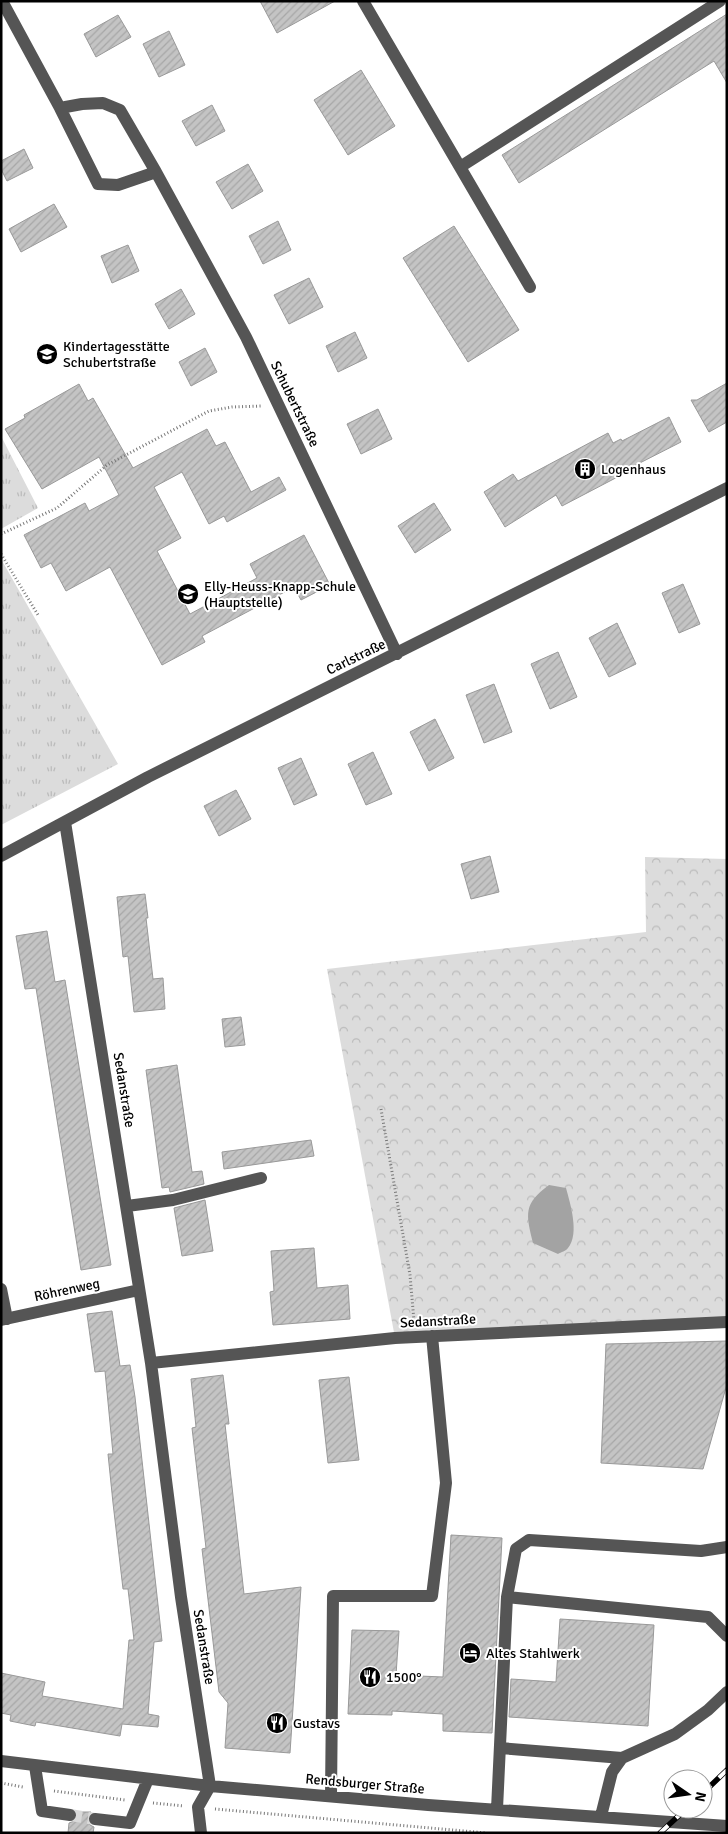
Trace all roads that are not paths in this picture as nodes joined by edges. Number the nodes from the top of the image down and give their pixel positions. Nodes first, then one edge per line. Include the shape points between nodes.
1 (2, 1) edge
2 (363, 1) edge
3 (720, 1) edge
4 (60, 108) junction
5 (460, 167) junction
6 (156, 172) junction
7 (530, 287) dead end
8 (727, 488) edge
9 (397, 654) junction
10 (65, 822) junction
11 (1, 856) edge
12 (261, 1178) dead end
13 (127, 1206) junction
14 (1, 1289) edge
15 (139, 1290) junction
16 (4, 1319) edge
17 (727, 1322) edge
18 (432, 1336) junction
19 (152, 1363) junction
20 (727, 1547) edge
21 (507, 1597) junction
22 (727, 1636) edge
23 (727, 1692) edge
24 (500, 1748) junction
25 (622, 1758) junction
26 (1, 1760) edge
27 (35, 1766) junction
28 (148, 1779) junction
29 (210, 1786) junction
30 (331, 1796) junction
31 (497, 1808) junction
32 (70, 1816) tunnel mouth
33 (601, 1816) junction
34 (96, 1819) tunnel mouth
35 (721, 1828) edge
36 (201, 1833) edge

1 - 4 street
2 - 5 street
3 - 5 street
4 - 6 street, Schubertstraße via 103,104 120,110
4 - 6 street via 98,184 118,185
5 - 7 street
6 - 9 street, Schubertstraße via 246,337
8 - 9 street, Carlstraße
9 - 10 street, Carlstraße via 148,777
10 - 11 street, Carlstraße
10 - 13 street, Sedanstraße
12 - 13 street via 173,1200
13 - 15 street, Sedanstraße
14 - 16 street
15 - 16 street, Röhrenweg
15 - 19 street, Sedanstraße
17 - 18 street, Sedanstraße
18 - 19 street, Sedanstraße
18 - 30 street via 446,1483 432,1596 332,1596
19 - 29 street, Sedanstraße via 181,1597
20 - 21 street via 701,1551 529,1540 516,1549
21 - 22 street via 708,1617
21 - 24 street
23 - 25 street via 676,1734
24 - 25 street
24 - 31 street
25 - 33 street via 612,1772
26 - 27 street, Rendsburger Straße
27 - 28 street, Rendsburger Straße
27 - 32 street via 42,1811
28 - 29 street, Rendsburger Straße
28 - 34 street via 130,1823
29 - 30 street, Rendsburger Straße
29 - 36 street via 198,1807
30 - 31 street, Rendsburger Straße
31 - 33 street, Rendsburger Straße
33 - 35 street, Rendsburger Straße

